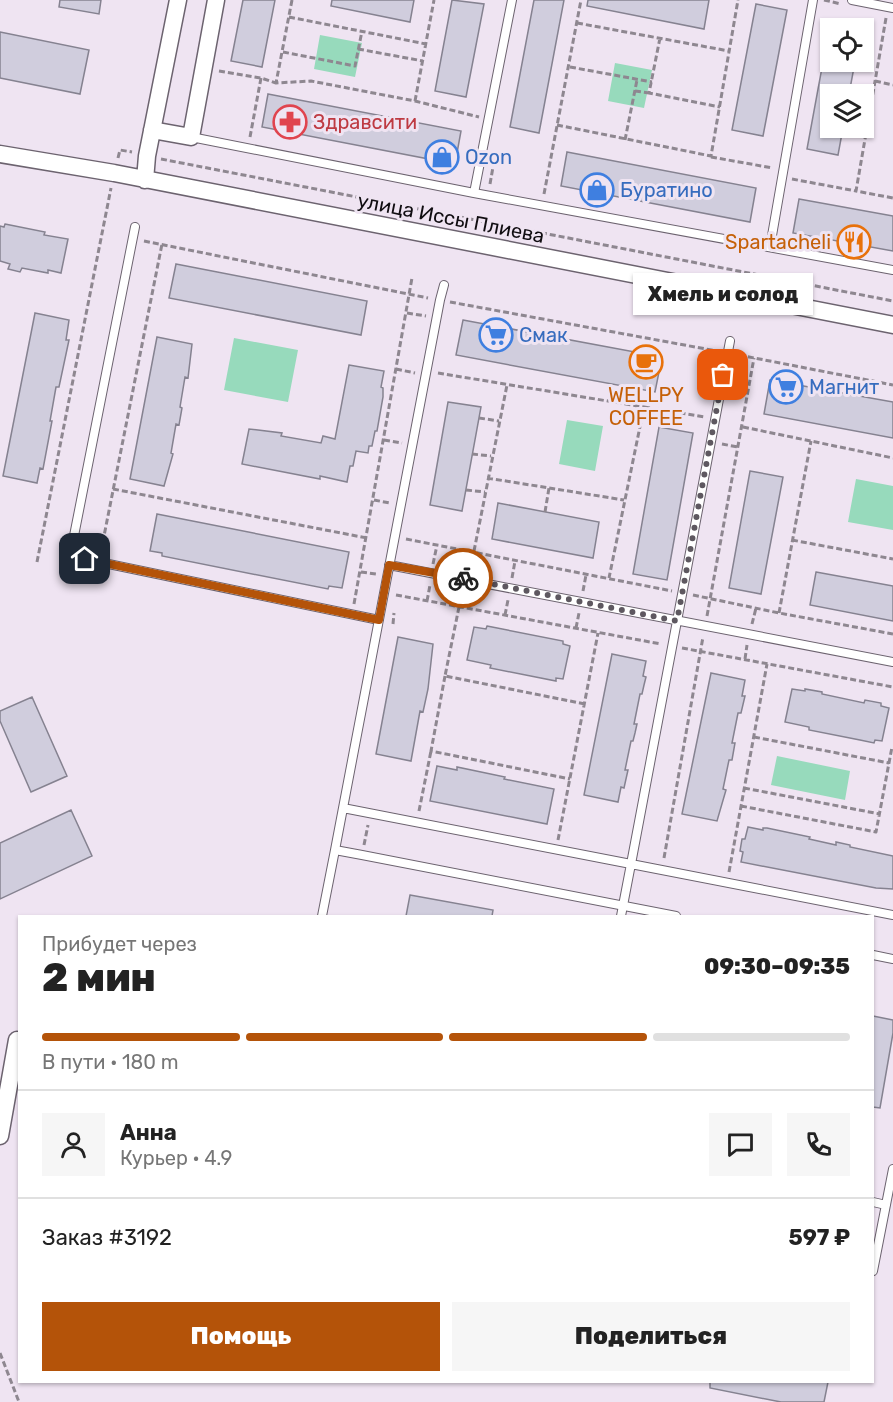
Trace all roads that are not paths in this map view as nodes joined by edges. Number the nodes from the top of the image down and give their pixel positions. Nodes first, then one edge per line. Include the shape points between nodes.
1 (178, 0) edge
2 (216, 0) edge
3 (512, 0) edge
4 (813, 0) edge
5 (852, 0) edge
6 (890, 10) edge
7 (152, 130) junction
8 (191, 137) junction
9 (0, 154) edge
10 (145, 180) junction
11 (474, 193) junction
12 (135, 227) dead end
13 (770, 247) junction
14 (893, 270) edge
15 (444, 285) dead end
16 (893, 325) edge
17 (730, 341) dead end
18 (389, 565) junction
19 (379, 620) junction
20 (677, 621) junction
21 (893, 662) edge
22 (343, 808) junction
23 (335, 850) junction
24 (631, 864) junction
25 (623, 906) junction
26 (322, 915) edge
27 (621, 915) edge
28 (671, 915) edge
29 (893, 915) edge
30 (874, 955) edge
31 (893, 959) edge
32 (17, 1040) dead end
33 (0, 1136) edge
34 (893, 1168) edge
35 (874, 1202) edge
36 (886, 1205) junction
37 (874, 1266) edge

1 - 7 street
2 - 8 street
3 - 11 lane
4 - 13 lane
5 - 6 lane
7 - 8 street
7 - 10 street via 141,154
8 - 11 lane, улица Иссы Плиева
9 - 10 street, улица Иссы Плиева
10 - 16 street, улица Иссы Плиева
11 - 13 lane, улица Иссы Плиева
12 - 19 lane via 70,556
13 - 14 lane, улица Иссы Плиева
15 - 18 lane
17 - 20 lane
18 - 19 lane
18 - 20 lane
19 - 22 lane
20 - 21 lane
20 - 24 lane
22 - 23 lane
22 - 24 lane
23 - 25 lane
23 - 26 lane
24 - 25 lane
24 - 29 lane
25 - 27 lane
25 - 28 lane
30 - 31 lane
32 - 33 street
34 - 36 lane
35 - 36 lane
36 - 37 lane

